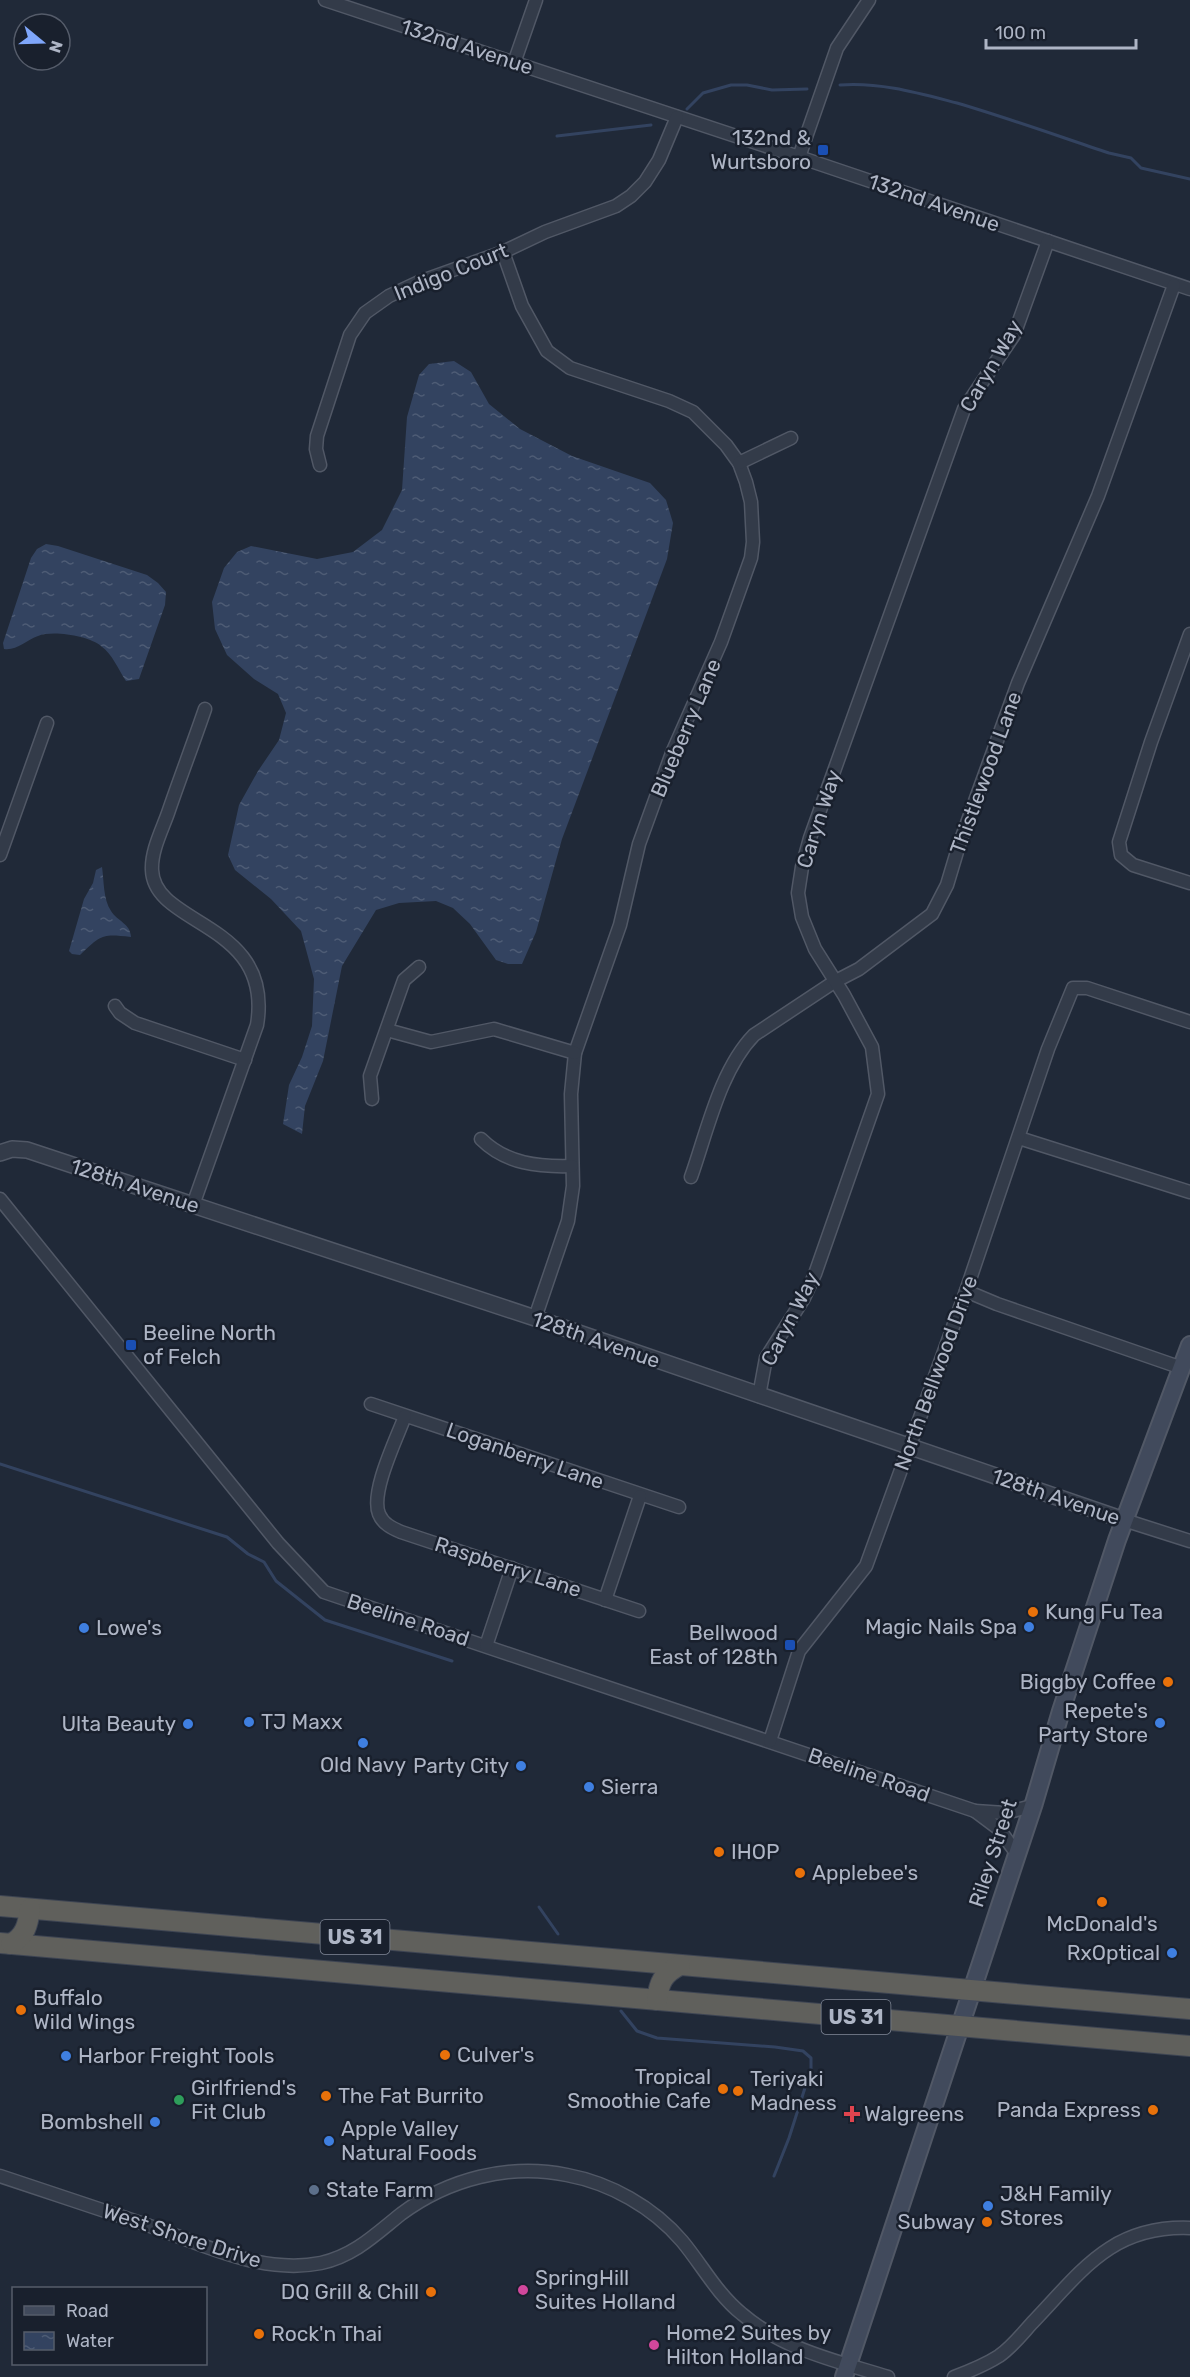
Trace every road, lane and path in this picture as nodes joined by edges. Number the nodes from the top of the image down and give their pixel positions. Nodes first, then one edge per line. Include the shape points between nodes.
1 (325, 0) edge
2 (536, 0) edge
3 (869, 0) edge
4 (514, 63) junction
5 (677, 117) junction
6 (799, 157) junction
7 (1047, 241) junction
8 (503, 252) junction
9 (1174, 285) junction
10 (1190, 289) edge
11 (791, 438) dead end
12 (739, 463) junction
13 (320, 465) dead end
14 (1190, 634) edge
15 (205, 709) dead end
16 (47, 723) dead end
17 (0, 855) edge
18 (1190, 883) edge
19 (419, 967) dead end
20 (834, 982) junction
21 (115, 1006) dead end
22 (1190, 1022) edge
23 (387, 1030) junction
24 (574, 1053) junction
25 (244, 1060) junction
26 (372, 1100) dead end
27 (1019, 1138) junction
28 (481, 1139) dead end
29 (0, 1153) edge
30 (572, 1166) junction
31 (691, 1177) dead end
32 (1190, 1192) edge
33 (0, 1199) edge
34 (193, 1205) junction
35 (966, 1291) junction
36 (535, 1318) junction
37 (1190, 1345) edge
38 (1182, 1368) junction
39 (759, 1395) junction
40 (371, 1404) dead end
41 (405, 1416) junction
42 (909, 1448) junction
43 (640, 1496) junction
44 (679, 1508) dead end
45 (1124, 1520) junction
46 (1190, 1541) edge
47 (512, 1568) junction
48 (605, 1600) junction
49 (639, 1611) dead end
50 (486, 1646) junction
51 (770, 1741) junction
52 (1032, 1806) junction
53 (975, 1811) junction
54 (1017, 1854) junction
55 (0, 1906) edge
56 (30, 1909) junction
57 (5, 1944) edge
58 (680, 1965) junction
59 (972, 1990) junction
60 (657, 2000) junction
61 (1190, 2009) edge
62 (960, 2026) junction
63 (1190, 2046) edge
64 (0, 2176) edge
65 (1190, 2228) edge
66 (846, 2371) edge
67 (888, 2377) edge
68 (954, 2377) edge

1 - 4 street, 132nd Avenue
2 - 4 street
3 - 6 street via 837,48
4 - 5 street, 132nd Avenue
5 - 6 street, 132nd Avenue
5 - 8 street, Indigo Court via 659,160 631,196 616,206
6 - 7 street, 132nd Avenue
7 - 9 street, 132nd Avenue
7 - 20 street, Caryn Way via 1014,335 964,409 810,838 799,885 801,909 815,949
8 - 12 street, Blueberry Lane via 522,306 547,351 570,368 693,412
8 - 13 street, Indigo Court via 419,282 365,313 350,335 317,436
9 - 10 street, 132nd Avenue
9 - 20 street, Thistlewood Lane via 1098,496 1018,683 947,885 932,914 859,969
11 - 12 street
12 - 24 street, Blueberry Lane via 751,502 751,558 639,844 620,925
14 - 18 street via 1119,842 1121,855 1133,865
15 - 25 street via 158,840 152,868 163,897 231,944 251,972 259,1012
16 - 17 street
19 - 23 street via 404,980
20 - 31 street, Thistlewood Lane via 754,1035 743,1047 727,1077
20 - 39 street, Caryn Way via 872,1047 878,1094 816,1274 766,1358
21 - 25 street via 135,1023
22 - 27 street, North Bellwood Drive via 1087,988 1073,988
23 - 24 street via 431,1042 494,1029
23 - 26 street via 370,1076
24 - 30 street, Blueberry Lane
25 - 34 street
27 - 32 street
27 - 35 street, North Bellwood Drive
28 - 30 street via 501,1155 542,1167
29 - 34 street, 128th Avenue via 27,1150
30 - 36 street, Blueberry Lane via 568,1221
33 - 50 street, Beeline Road via 278,1543 324,1592
34 - 36 street, 128th Avenue
35 - 38 street
35 - 42 street, North Bellwood Drive
36 - 39 street, 128th Avenue
37 - 38 main road, Riley Street
38 - 45 main road, Riley Street
39 - 42 street, 128th Avenue
40 - 41 street, Loganberry Lane
41 - 43 street, Loganberry Lane
41 - 47 street, Raspberry Lane via 379,1489 380,1517 401,1532
42 - 45 street, 128th Avenue
42 - 51 street, North Bellwood Drive via 866,1566 800,1651
43 - 44 street, Loganberry Lane
43 - 48 street
45 - 46 street, 128th Avenue
45 - 52 main road, Riley Street
47 - 48 street, Raspberry Lane
47 - 50 street
48 - 49 street, Raspberry Lane
50 - 51 street, Beeline Road
51 - 53 street, Beeline Road
52 - 53 street, Beeline Road via 1005,1813
52 - 54 main road, Riley Street
53 - 54 street, Beeline Road via 999,1829
54 - 59 main road, Riley Street
55 - 56 highway, US 31
56 - 57 highway via 26,1930
56 - 58 highway, US 31
57 - 60 highway, US 31
58 - 59 highway, US 31
58 - 60 highway via 660,1981
59 - 61 highway, US 31
59 - 62 main road, Riley Street
60 - 62 highway, US 31
62 - 63 highway, US 31
62 - 66 main road, Riley Street
64 - 66 street, West Shore Drive via 243,2258 291,2266 321,2263 345,2255 423,2200 462,2182 519,2171 567,2175 615,2191 659,2219 740,2313 794,2347
65 - 68 street via 1133,2235 1093,2258 1001,2354
66 - 67 street, West Shore Drive

